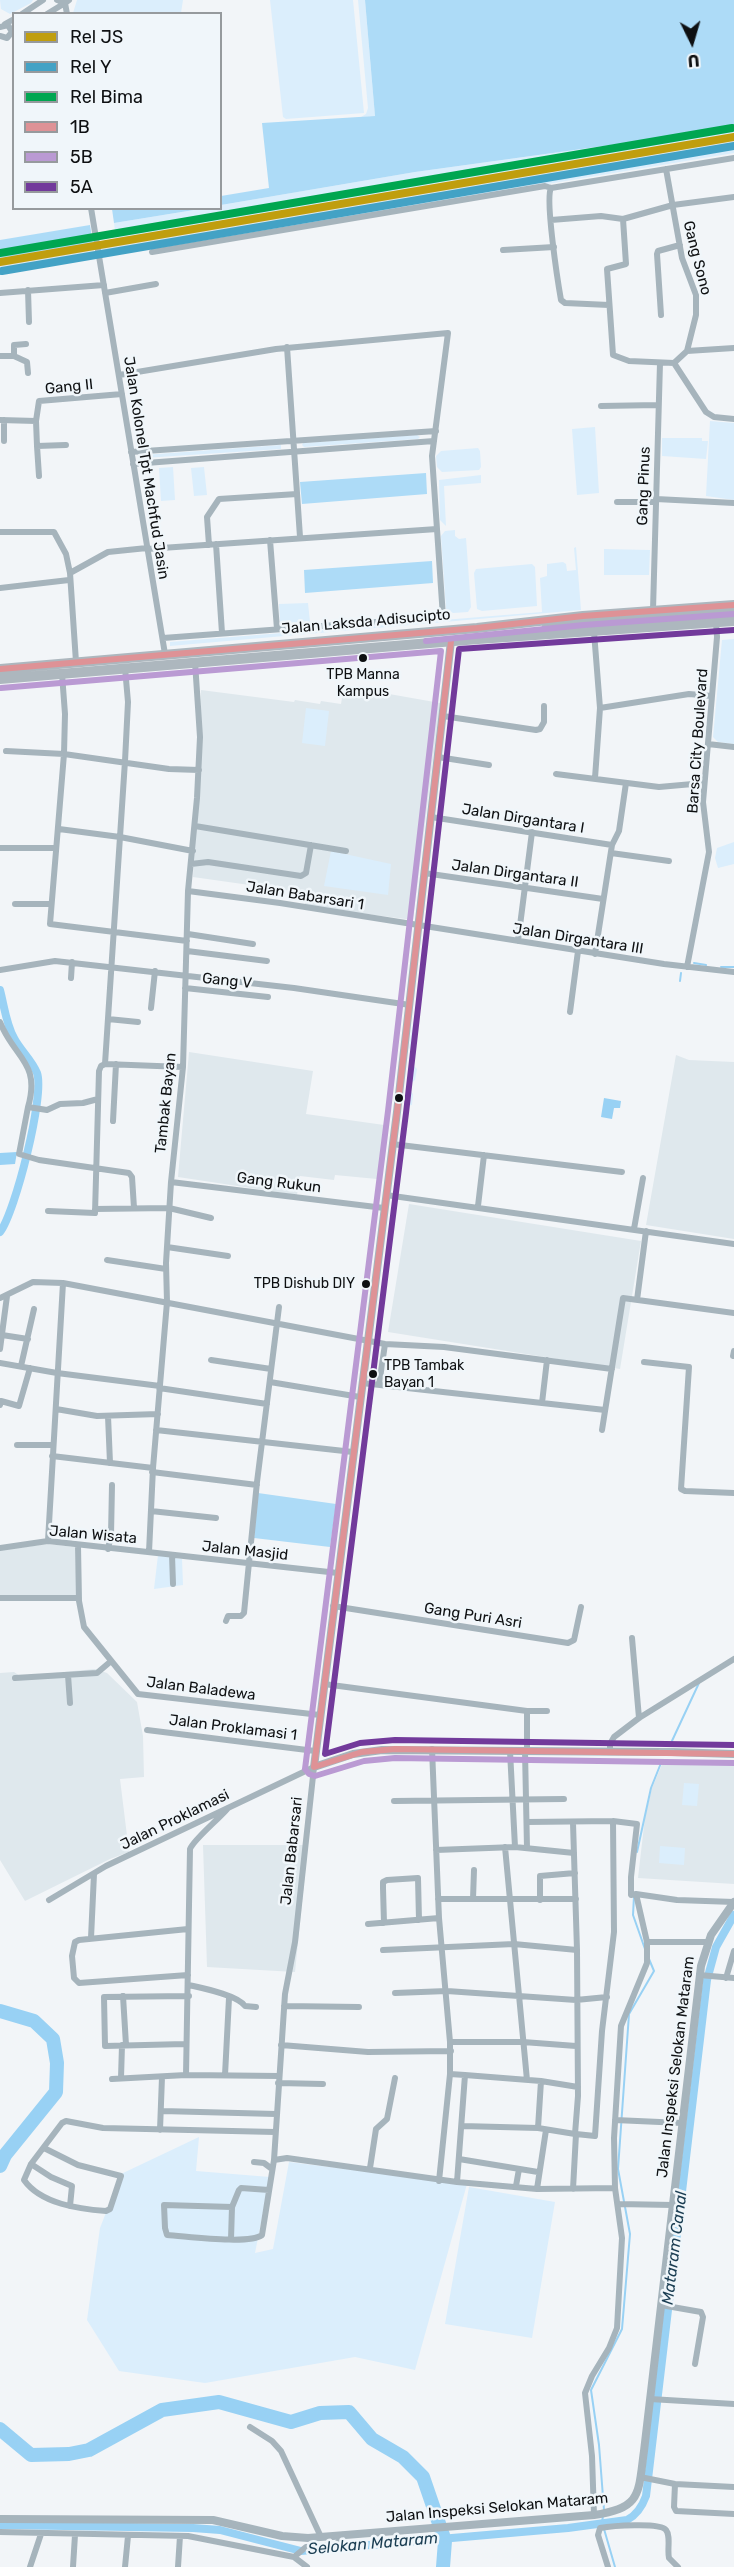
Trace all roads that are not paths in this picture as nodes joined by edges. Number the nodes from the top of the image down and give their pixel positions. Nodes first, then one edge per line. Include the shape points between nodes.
1 (43, 0) edge
2 (57, 0) edge
3 (67, 2) edge
4 (25, 12) edge
5 (50, 12) edge
6 (3, 25) edge
7 (6, 36) edge
8 (734, 158) edge
9 (666, 169) junction
10 (552, 188) junction
11 (734, 197) edge
12 (673, 205) junction
13 (91, 210) edge
14 (623, 219) junction
15 (551, 220) junction
16 (680, 245) junction
17 (554, 247) junction
18 (503, 250) dead end
19 (152, 252) dead end
20 (156, 285) dead end
21 (105, 289) junction
22 (28, 290) junction
23 (0, 294) edge
24 (609, 305) junction
25 (661, 315) dead end
26 (29, 322) dead end
27 (26, 344) dead end
28 (287, 347) junction
29 (734, 348) edge
30 (687, 351) junction
31 (0, 356) edge
32 (14, 356) junction
33 (660, 363) junction
34 (674, 363) junction
35 (28, 373) dead end
36 (118, 375) junction
37 (122, 394) junction
38 (658, 405) junction
39 (601, 406) dead end
40 (734, 419) edge
41 (2, 420) edge
42 (36, 422) junction
43 (436, 430) junction
44 (293, 439) junction
45 (4, 441) dead end
46 (434, 441) junction
47 (66, 445) dead end
48 (37, 446) junction
49 (294, 451) junction
50 (131, 452) junction
51 (134, 464) junction
52 (39, 476) dead end
53 (297, 494) junction
54 (656, 500) junction
55 (617, 502) dead end
56 (734, 504) edge
57 (437, 529) junction
58 (0, 532) edge
59 (300, 537) junction
60 (270, 540) junction
61 (212, 545) junction
62 (147, 548) junction
63 (70, 576) junction
64 (0, 588) edge
65 (734, 607) edge
66 (653, 610) junction
67 (734, 621) edge
68 (716, 622) junction
69 (277, 629) junction
70 (594, 632) junction
71 (222, 633) junction
72 (163, 638) junction
73 (478, 639) junction
74 (451, 641) junction
75 (165, 654) junction
76 (76, 662) junction
77 (195, 662) junction
78 (125, 668) junction
79 (0, 669) edge
80 (62, 674) junction
81 (0, 679) edge
82 (712, 696) junction
83 (544, 706) dead end
84 (600, 708) junction
85 (443, 716) junction
86 (708, 744) junction
87 (734, 747) edge
88 (6, 751) dead end
89 (64, 754) junction
90 (438, 757) junction
91 (125, 761) junction
92 (489, 765) dead end
93 (199, 770) junction
94 (556, 774) dead end
95 (595, 778) junction
96 (626, 783) junction
97 (704, 783) junction
98 (431, 817) junction
99 (195, 826) junction
100 (59, 829) junction
101 (532, 832) junction
102 (120, 837) junction
103 (612, 844) junction
104 (311, 845) junction
105 (0, 848) edge
106 (56, 848) junction
107 (193, 851) junction
108 (346, 851) dead end
109 (611, 853) junction
110 (669, 861) dead end
111 (191, 864) junction
112 (424, 873) junction
113 (525, 886) junction
114 (188, 891) junction
115 (603, 899) junction
116 (15, 904) dead end
117 (51, 904) junction
118 (419, 925) junction
119 (114, 932) junction
120 (187, 937) junction
121 (518, 941) junction
122 (253, 944) dead end
123 (187, 951) junction
124 (578, 951) junction
125 (595, 954) junction
126 (267, 961) dead end
127 (72, 962) junction
128 (112, 966) junction
129 (687, 967) junction
130 (2, 969) edge
131 (155, 971) junction
132 (734, 972) edge
133 (185, 974) junction
134 (71, 978) dead end
135 (184, 988) junction
136 (268, 997) dead end
137 (410, 1005) junction
138 (152, 1008) dead end
139 (570, 1012) dead end
140 (108, 1019) junction
141 (0, 1022) edge
142 (138, 1022) dead end
143 (105, 1064) junction
144 (116, 1064) junction
145 (183, 1067) junction
146 (98, 1099) junction
147 (29, 1107) junction
148 (113, 1121) dead end
149 (392, 1144) junction
150 (484, 1155) junction
151 (96, 1169) junction
152 (622, 1172) dead end
153 (643, 1178) dead end
154 (171, 1182) junction
155 (386, 1195) junction
156 (478, 1206) junction
157 (134, 1208) junction
158 (169, 1208) junction
159 (95, 1209) junction
160 (384, 1209) junction
161 (48, 1211) dead end
162 (211, 1218) dead end
163 (634, 1229) junction
164 (646, 1231) junction
165 (734, 1244) edge
166 (167, 1247) junction
167 (228, 1256) dead end
168 (107, 1260) dead end
169 (166, 1269) junction
170 (63, 1283) junction
171 (3, 1297) edge
172 (637, 1300) junction
173 (167, 1302) junction
174 (279, 1307) dead end
175 (34, 1310) dead end
176 (734, 1313) edge
177 (277, 1324) junction
178 (2, 1335) edge
179 (28, 1339) junction
180 (367, 1341) junction
181 (385, 1344) junction
182 (0, 1348) edge
183 (211, 1360) dead end
184 (547, 1360) junction
185 (644, 1362) dead end
186 (0, 1363) edge
187 (21, 1366) junction
188 (30, 1368) junction
189 (271, 1369) junction
190 (612, 1369) junction
191 (57, 1373) junction
192 (270, 1382) junction
193 (362, 1383) junction
194 (379, 1385) junction
195 (159, 1387) junction
196 (360, 1397) junction
197 (542, 1403) junction
198 (267, 1404) junction
199 (0, 1405) edge
200 (56, 1409) junction
201 (605, 1410) junction
202 (158, 1414) junction
203 (108, 1416) junction
204 (156, 1430) junction
205 (602, 1430) dead end
206 (262, 1443) junction
207 (18, 1444) dead end
208 (53, 1445) junction
209 (353, 1452) junction
210 (52, 1456) junction
211 (110, 1463) junction
212 (153, 1470) junction
213 (112, 1485) dead end
214 (257, 1485) junction
215 (734, 1493) edge
216 (151, 1511) junction
217 (216, 1518) dead end
218 (48, 1541) junction
219 (78, 1546) junction
220 (0, 1548) edge
221 (108, 1549) junction
222 (149, 1552) junction
223 (172, 1555) junction
224 (249, 1564) junction
225 (338, 1573) junction
226 (173, 1584) dead end
227 (0, 1598) edge
228 (79, 1598) junction
229 (333, 1606) junction
230 (581, 1606) dead end
231 (226, 1621) dead end
232 (633, 1638) dead end
233 (734, 1659) edge
234 (110, 1662) junction
235 (68, 1675) junction
236 (15, 1678) dead end
237 (324, 1684) junction
238 (70, 1703) dead end
239 (526, 1711) junction
240 (547, 1712) dead end
241 (320, 1715) junction
242 (639, 1718) junction
243 (147, 1730) dead end
244 (432, 1749) junction
245 (526, 1750) junction
246 (315, 1751) junction
247 (510, 1751) junction
248 (610, 1751) junction
249 (734, 1754) edge
250 (314, 1767) junction
251 (526, 1799) junction
252 (564, 1799) dead end
253 (434, 1800) junction
254 (512, 1800) junction
255 (394, 1801) dead end
256 (228, 1808) junction
257 (613, 1821) junction
258 (526, 1822) junction
259 (573, 1823) junction
260 (505, 1847) junction
261 (515, 1847) junction
262 (527, 1848) junction
263 (436, 1850) junction
264 (574, 1853) junction
265 (474, 1870) dead end
266 (575, 1873) junction
267 (94, 1874) junction
268 (636, 1894) junction
269 (438, 1899) junction
270 (473, 1899) junction
271 (576, 1899) junction
272 (49, 1900) dead end
273 (540, 1900) junction
274 (512, 1901) junction
275 (734, 1902) edge
276 (439, 1918) junction
277 (419, 1920) junction
278 (384, 1923) junction
279 (368, 1924) dead end
280 (188, 1929) junction
281 (91, 1938) junction
282 (647, 1942) junction
283 (708, 1942) junction
284 (514, 1944) junction
285 (441, 1946) junction
286 (383, 1950) dead end
287 (577, 1950) junction
288 (734, 1951) edge
289 (188, 1975) junction
290 (701, 1975) junction
291 (727, 1977) edge
292 (189, 1985) junction
293 (447, 1991) junction
294 (395, 1993) dead end
295 (123, 1996) junction
296 (189, 1996) junction
297 (518, 1996) junction
298 (607, 1996) junction
299 (229, 1998) junction
300 (576, 2000) junction
301 (284, 2006) junction
302 (256, 2007) dead end
303 (359, 2007) dead end
304 (450, 2042) junction
305 (523, 2042) junction
306 (185, 2044) junction
307 (124, 2045) junction
308 (281, 2045) junction
309 (576, 2046) junction
310 (451, 2051) junction
311 (186, 2075) junction
312 (225, 2075) junction
313 (449, 2075) junction
314 (465, 2075) junction
315 (279, 2076) junction
316 (162, 2077) junction
317 (121, 2078) junction
318 (395, 2078) dead end
319 (112, 2079) dead end
320 (527, 2080) junction
321 (541, 2081) junction
322 (278, 2083) junction
323 (323, 2084) dead end
324 (578, 2087) junction
325 (162, 2110) junction
326 (276, 2114) junction
327 (620, 2119) junction
328 (682, 2123) junction
329 (462, 2126) junction
330 (542, 2129) junction
331 (160, 2130) junction
332 (275, 2132) junction
333 (44, 2148) junction
334 (459, 2159) junction
335 (274, 2160) junction
336 (254, 2162) dead end
337 (31, 2164) junction
338 (370, 2168) junction
339 (272, 2169) junction
340 (519, 2169) junction
341 (538, 2172) junction
342 (439, 2181) junction
343 (457, 2182) junction
344 (516, 2187) junction
345 (615, 2188) junction
346 (537, 2189) junction
347 (573, 2189) junction
348 (269, 2190) junction
349 (620, 2204) junction
350 (673, 2205) junction
351 (70, 2206) junction
352 (232, 2207) junction
353 (231, 2240) junction
354 (664, 2306) junction
355 (695, 2364) dead end
356 (652, 2399) junction
357 (734, 2404) edge
358 (250, 2427) dead end
359 (643, 2478) junction
360 (675, 2484) junction
361 (734, 2487) edge
362 (734, 2514) edge
363 (596, 2515) junction
364 (0, 2519) edge
365 (612, 2519) junction
366 (0, 2532) edge
367 (41, 2534) junction
368 (75, 2535) junction
369 (343, 2535) junction
370 (128, 2536) junction
371 (180, 2536) junction
372 (321, 2536) junction
373 (295, 2560) edge
374 (30, 2567) edge
375 (73, 2567) edge
376 (125, 2567) edge
377 (178, 2567) edge
378 (307, 2567) edge
379 (608, 2567) edge
380 (678, 2567) edge

1 - 4 street
2 - 3 street
3 - 5 street
6 - 7 street via 11,27
8 - 9 street
9 - 10 street
9 - 12 street, Gang Sono
10 - 15 street
10 - 19 street via 545,186
11 - 12 street
12 - 14 street
12 - 16 street, Gang Sono
13 - 21 street, Jalan Kolonel Tpt Machfud Jasin
14 - 15 street via 601,216
14 - 24 street via 626,264 607,269
15 - 17 street
16 - 25 street via 657,254
16 - 30 street, Gang Sono via 696,295 696,315
17 - 18 street
17 - 24 street via 562,302
20 - 21 street
21 - 22 street
21 - 36 street, Jalan Kolonel Tpt Machfud Jasin
22 - 23 street
22 - 26 street
24 - 33 street via 612,355 629,361
27 - 32 street via 14,345
28 - 36 street
28 - 43 street via 448,333
28 - 44 street
29 - 30 street
30 - 34 street
31 - 32 street
32 - 35 street via 27,362
33 - 34 street
33 - 38 street, Gang Pinus
34 - 40 street via 706,412
36 - 37 street, Jalan Kolonel Tpt Machfud Jasin
37 - 42 street, Gang II via 39,401
37 - 50 street, Jalan Kolonel Tpt Machfud Jasin
38 - 39 street
38 - 54 street, Gang Pinus
41 - 42 street
41 - 45 street
42 - 48 street
43 - 44 street
43 - 46 street
44 - 49 street
44 - 50 street
46 - 49 street
46 - 57 street
47 - 48 street
48 - 52 street
49 - 51 street
49 - 53 street
50 - 51 street, Jalan Kolonel Tpt Machfud Jasin
51 - 62 street, Jalan Kolonel Tpt Machfud Jasin
53 - 59 street
53 - 61 street via 219,499 207,520
54 - 55 street
54 - 56 street
54 - 66 street, Gang Pinus
57 - 59 street
57 - 69 street via 443,617
58 - 63 street via 53,531 66,554
59 - 60 street
60 - 61 street
60 - 69 street
61 - 62 street
61 - 71 street
62 - 63 street via 108,552
62 - 72 street, Jalan Kolonel Tpt Machfud Jasin
63 - 64 street
63 - 76 street
65 - 66 highway, Jalan Laksda Adisucipto
65 - 73 highway
66 - 75 highway, Jalan Laksda Adisucipto
67 - 68 highway, Jalan Laksda Adisucipto
68 - 70 highway, Jalan Laksda Adisucipto
68 - 82 street, Barsa City Boulevard
69 - 71 street
70 - 73 highway, Jalan Laksda Adisucipto
70 - 84 street
71 - 72 street
72 - 75 street, Jalan Kolonel Tpt Machfud Jasin
73 - 74 highway, Jalan Laksda Adisucipto
74 - 77 highway, Jalan Laksda Adisucipto
74 - 85 street, Jalan Babarsari
75 - 76 highway, Jalan Laksda Adisucipto
76 - 79 highway, Jalan Laksda Adisucipto
77 - 78 highway, Jalan Laksda Adisucipto
77 - 93 street, Tambak Bayan
78 - 80 highway, Jalan Laksda Adisucipto
78 - 91 street
80 - 81 highway, Jalan Laksda Adisucipto
80 - 89 street
82 - 84 street via 689,694
82 - 86 street, Barsa City Boulevard
83 - 85 street via 542,727 536,730
84 - 95 street
85 - 90 street, Jalan Babarsari
86 - 87 street
86 - 97 street, Barsa City Boulevard
88 - 89 street
89 - 91 street
89 - 100 street
90 - 92 street
90 - 98 street, Jalan Babarsari
91 - 93 street
91 - 102 street
93 - 99 street, Tambak Bayan
94 - 95 street
95 - 96 street
96 - 97 street via 659,787
96 - 103 street via 619,831
97 - 129 street, Barsa City Boulevard via 709,852
98 - 101 street, Jalan Dirgantara I
98 - 112 street, Jalan Babarsari
99 - 104 street
99 - 107 street, Tambak Bayan
100 - 102 street
100 - 106 street
101 - 103 street, Jalan Dirgantara I
101 - 113 street
102 - 107 street
102 - 119 street
103 - 109 street
104 - 108 street
104 - 111 street via 306,873 301,876 208,862
105 - 106 street
106 - 117 street
107 - 111 street, Tambak Bayan
109 - 110 street
109 - 115 street
111 - 114 street, Tambak Bayan
112 - 113 street, Jalan Dirgantara II
112 - 118 street, Jalan Babarsari
113 - 115 street, Jalan Dirgantara II
113 - 121 street
114 - 118 street, Jalan Babarsari 1
114 - 120 street, Tambak Bayan
115 - 125 street
116 - 117 street
117 - 119 street via 50,924
118 - 121 street, Jalan Dirgantara III
118 - 137 street, Jalan Babarsari
119 - 120 street
119 - 128 street
120 - 122 street
120 - 123 street, Tambak Bayan
121 - 124 street, Jalan Dirgantara III
123 - 126 street
123 - 133 street, Tambak Bayan
124 - 125 street, Jalan Dirgantara III
124 - 139 street
125 - 129 street, Jalan Dirgantara III
127 - 128 street
127 - 130 street
127 - 134 street
128 - 131 street
128 - 140 street
129 - 132 street, Jalan Dirgantara III
131 - 133 street
131 - 138 street
133 - 135 street, Tambak Bayan
133 - 137 street
135 - 136 street, Gang V
135 - 145 street, Tambak Bayan
137 - 149 street, Jalan Babarsari
140 - 142 street
140 - 143 street
141 - 147 street via 31,1075
143 - 144 street
143 - 146 street via 99,1071
144 - 145 street
144 - 148 street
145 - 154 street, Tambak Bayan
146 - 147 street via 60,1104 47,1110
146 - 151 street
147 - 151 street via 20,1155
149 - 150 street
149 - 155 street, Jalan Babarsari
150 - 152 street
150 - 156 street
151 - 157 street via 131,1174
151 - 159 street
153 - 163 street
154 - 158 street, Tambak Bayan
154 - 160 street, Gang Rukun
155 - 156 street
155 - 160 street, Jalan Babarsari
156 - 163 street
157 - 158 street
157 - 159 street
158 - 162 street
158 - 166 street, Tambak Bayan
159 - 161 street via 93,1214
160 - 180 street, Jalan Babarsari
163 - 164 street
164 - 165 street
164 - 172 street
166 - 167 street
166 - 169 street, Tambak Bayan
168 - 169 street
169 - 173 street, Tambak Bayan
170 - 171 street via 33,1281
170 - 173 street
170 - 191 street
171 - 178 street
172 - 176 street
172 - 190 street via 623,1299
173 - 177 street
173 - 195 street, Tambak Bayan
174 - 177 street
175 - 179 street
177 - 180 street
177 - 189 street
178 - 179 street
178 - 182 street
179 - 187 street
180 - 181 street
180 - 193 street, Jalan Babarsari
181 - 184 street
181 - 194 street
183 - 189 street
184 - 190 street
184 - 197 street
185 - 215 street via 689,1367 681,1489
186 - 187 street
187 - 188 street
188 - 191 street
188 - 199 street via 19,1406 1,1401
189 - 192 street
190 - 201 street
191 - 195 street
191 - 200 street
192 - 196 street
192 - 198 street
193 - 194 street
193 - 196 street, Jalan Babarsari
194 - 197 street
195 - 198 street
195 - 202 street
196 - 209 street, Jalan Babarsari
197 - 201 street
198 - 206 street
200 - 203 street
200 - 208 street
201 - 205 street
202 - 203 street
202 - 204 street
203 - 211 street
204 - 206 street
204 - 212 street
206 - 209 street
206 - 214 street
207 - 208 street
208 - 210 street
209 - 225 street, Jalan Babarsari
210 - 211 street
210 - 218 street
211 - 212 street
212 - 214 street
212 - 216 street
213 - 221 street
214 - 224 street
216 - 217 street
216 - 222 street
218 - 219 street, Jalan Wisata
218 - 220 street, Jalan Wisata
219 - 221 street, Jalan Wisata
219 - 228 street, Jalan Baladewa
221 - 222 street, Jalan Wisata
222 - 223 street, Jalan Masjid
223 - 224 street, Jalan Masjid
223 - 226 street
224 - 225 street, Jalan Masjid
224 - 231 street via 243,1615 228,1616
225 - 229 street, Jalan Babarsari
227 - 228 street
228 - 234 street, Jalan Baladewa via 84,1627
229 - 230 street, Gang Puri Asri via 567,1643 574,1640
229 - 237 street, Jalan Babarsari
232 - 242 street
233 - 242 street
234 - 235 street via 97,1673
234 - 241 street, Jalan Baladewa via 139,1694
235 - 236 street
235 - 238 street
237 - 239 street
237 - 241 street, Jalan Babarsari
239 - 240 street
239 - 245 street
241 - 246 street, Jalan Babarsari
242 - 248 street via 614,1737
243 - 246 street, Jalan Proklamasi 1
244 - 247 street
244 - 250 street via 362,1752
244 - 253 street
245 - 247 street
245 - 248 street
245 - 251 street
246 - 250 street, Jalan Babarsari
247 - 254 street
248 - 249 street
250 - 256 street, Jalan Proklamasi
250 - 301 street, Jalan Babarsari via 296,1942
251 - 252 street
251 - 254 street
251 - 258 street
253 - 254 street
253 - 255 street
253 - 263 street
254 - 261 street
256 - 267 street, Jalan Proklamasi
256 - 280 street via 190,1849
257 - 259 street
257 - 268 street via 637,1824 631,1877 631,1894
257 - 298 street via 614,1932
258 - 259 street
258 - 262 street
259 - 264 street
260 - 261 street
260 - 263 street
260 - 274 street
261 - 262 street
262 - 264 street
263 - 269 street
264 - 266 street
265 - 270 street
266 - 271 street
266 - 273 street via 540,1876
267 - 272 street, Jalan Proklamasi
267 - 281 street
268 - 275 street
268 - 282 street
269 - 270 street
269 - 276 street
270 - 274 street
271 - 273 street
271 - 287 street
273 - 274 street
274 - 284 street
275 - 283 street, Jalan Inspeksi Selokan Mataram
276 - 277 street
276 - 285 street
277 - 278 street
277 - 278 street via 418,1878 396,1879 383,1882
278 - 279 street
280 - 281 street
280 - 289 street
281 - 289 street via 73,1945 74,1978 80,1983
282 - 283 street
282 - 327 street via 646,1967 622,2024
283 - 290 street, Jalan Inspeksi Selokan Mataram
284 - 285 street
284 - 287 street
284 - 297 street
285 - 286 street
285 - 293 street
287 - 300 street
288 - 291 street
289 - 292 street
290 - 291 street
290 - 328 street, Jalan Inspeksi Selokan Mataram
292 - 296 street
292 - 299 street
293 - 294 street
293 - 297 street
293 - 304 street
295 - 296 street
295 - 307 street
295 - 307 street via 104,1997 104,2045
296 - 306 street
297 - 300 street
297 - 305 street
298 - 300 street
298 - 347 street via 595,2136 576,2134
299 - 302 street
299 - 312 street
300 - 309 street
301 - 303 street
301 - 308 street, Jalan Babarsari
304 - 305 street
304 - 310 street
305 - 309 street
305 - 320 street
306 - 307 street
306 - 311 street
307 - 317 street
308 - 310 street via 368,2052
308 - 315 street, Jalan Babarsari
309 - 324 street
310 - 313 street
311 - 312 street
311 - 316 street
312 - 315 street
313 - 314 street
313 - 342 street
314 - 320 street
314 - 329 street
315 - 322 street, Jalan Babarsari
316 - 317 street
316 - 325 street
317 - 319 street
318 - 338 street via 387,2120 375,2129
320 - 321 street
321 - 324 street
321 - 330 street
322 - 323 street
322 - 326 street, Jalan Babarsari
324 - 330 street via 575,2134
325 - 326 street
325 - 331 street
326 - 332 street, Jalan Babarsari
327 - 328 street
327 - 345 street
328 - 350 street, Jalan Inspeksi Selokan Mataram
329 - 330 street
329 - 334 street
330 - 341 street
331 - 332 street
331 - 333 street via 103,2128 66,2121
332 - 335 street, Jalan Babarsari
333 - 337 street
333 - 351 street via 78,2165 121,2176 108,2210
334 - 340 street
334 - 343 street
335 - 338 street via 287,2158
335 - 339 street, Jalan Babarsari
336 - 339 street
337 - 351 street via 72,2186
337 - 351 street via 25,2183
338 - 342 street
339 - 348 street, Jalan Babarsari
340 - 341 street
340 - 344 street
341 - 346 street
342 - 343 street
343 - 344 street
344 - 346 street
345 - 347 street
345 - 349 street
346 - 347 street
348 - 352 street via 241,2188
348 - 353 street, Jalan Babarsari via 262,2235
349 - 350 street
349 - 363 street via 622,2258 617,2328 585,2393
350 - 354 street, Jalan Inspeksi Selokan Mataram
352 - 353 street
352 - 353 street via 163,2207 167,2235
354 - 355 street via 696,2309 704,2317
354 - 356 street, Jalan Inspeksi Selokan Mataram
356 - 357 street
356 - 359 street, Jalan Inspeksi Selokan Mataram
358 - 372 street via 281,2451
359 - 360 street
359 - 365 street, Jalan Inspeksi Selokan Mataram via 632,2502
360 - 361 street
360 - 362 street via 676,2511
363 - 365 street, Jalan Inspeksi Selokan Mataram
363 - 369 street, Jalan Inspeksi Selokan Mataram
364 - 372 street, Jalan Inspeksi Selokan Mataram via 213,2520 282,2536
365 - 379 street via 598,2532
365 - 380 street via 661,2526 668,2533 669,2558
366 - 367 street
367 - 368 street
367 - 374 street
368 - 370 street
368 - 375 street
369 - 372 street, Jalan Inspeksi Selokan Mataram
369 - 373 street via 336,2545 306,2547
370 - 371 street
370 - 376 street
371 - 373 street via 227,2542
371 - 377 street
373 - 378 street

